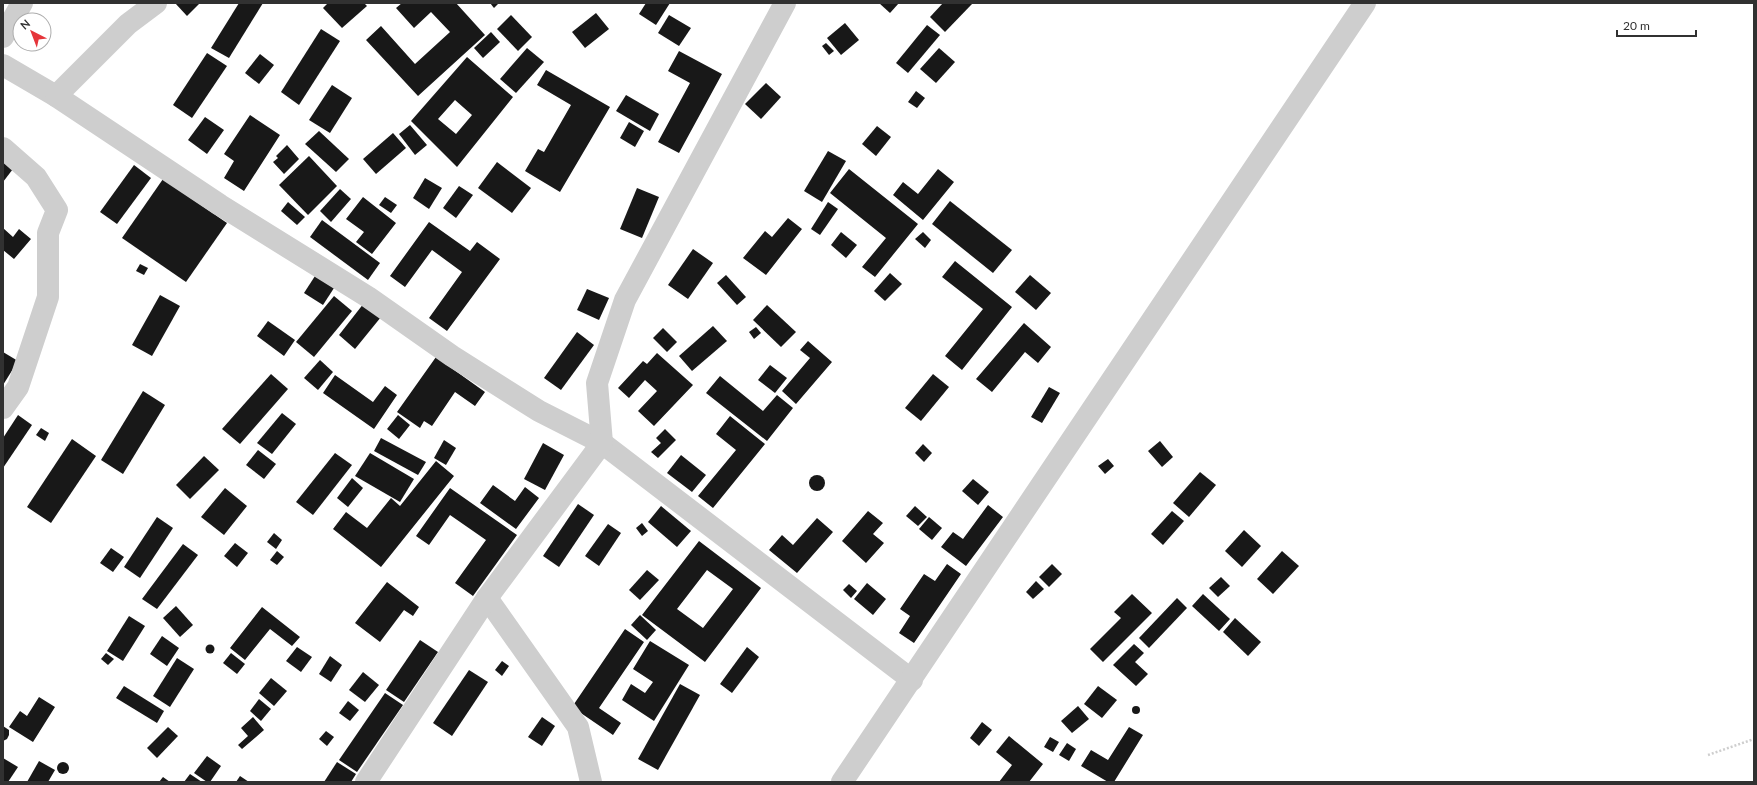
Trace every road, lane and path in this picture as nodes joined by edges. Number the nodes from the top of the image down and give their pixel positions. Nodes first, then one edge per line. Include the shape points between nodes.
1 (22, 3) edge
2 (156, 3) edge
3 (785, 3) edge
4 (1365, 3) edge
5 (3, 37) edge
6 (3, 66) edge
7 (56, 96) junction
8 (3, 148) edge
9 (3, 408) edge
10 (602, 443) junction
11 (487, 598) junction
12 (912, 680) junction
13 (1754, 739) edge
14 (1708, 755) dead end
15 (366, 782) edge
16 (591, 782) edge
17 (842, 782) edge

1 - 5 street
2 - 7 street via 128,24
3 - 10 street via 625,300 597,383
4 - 12 street
6 - 7 street
7 - 10 street via 220,205 368,297 452,356 532,407
8 - 9 street via 36,177 57,210 48,233 48,297 18,387
10 - 11 street
10 - 12 street
11 - 15 street
11 - 16 street via 578,727
12 - 17 street
13 - 14 path

